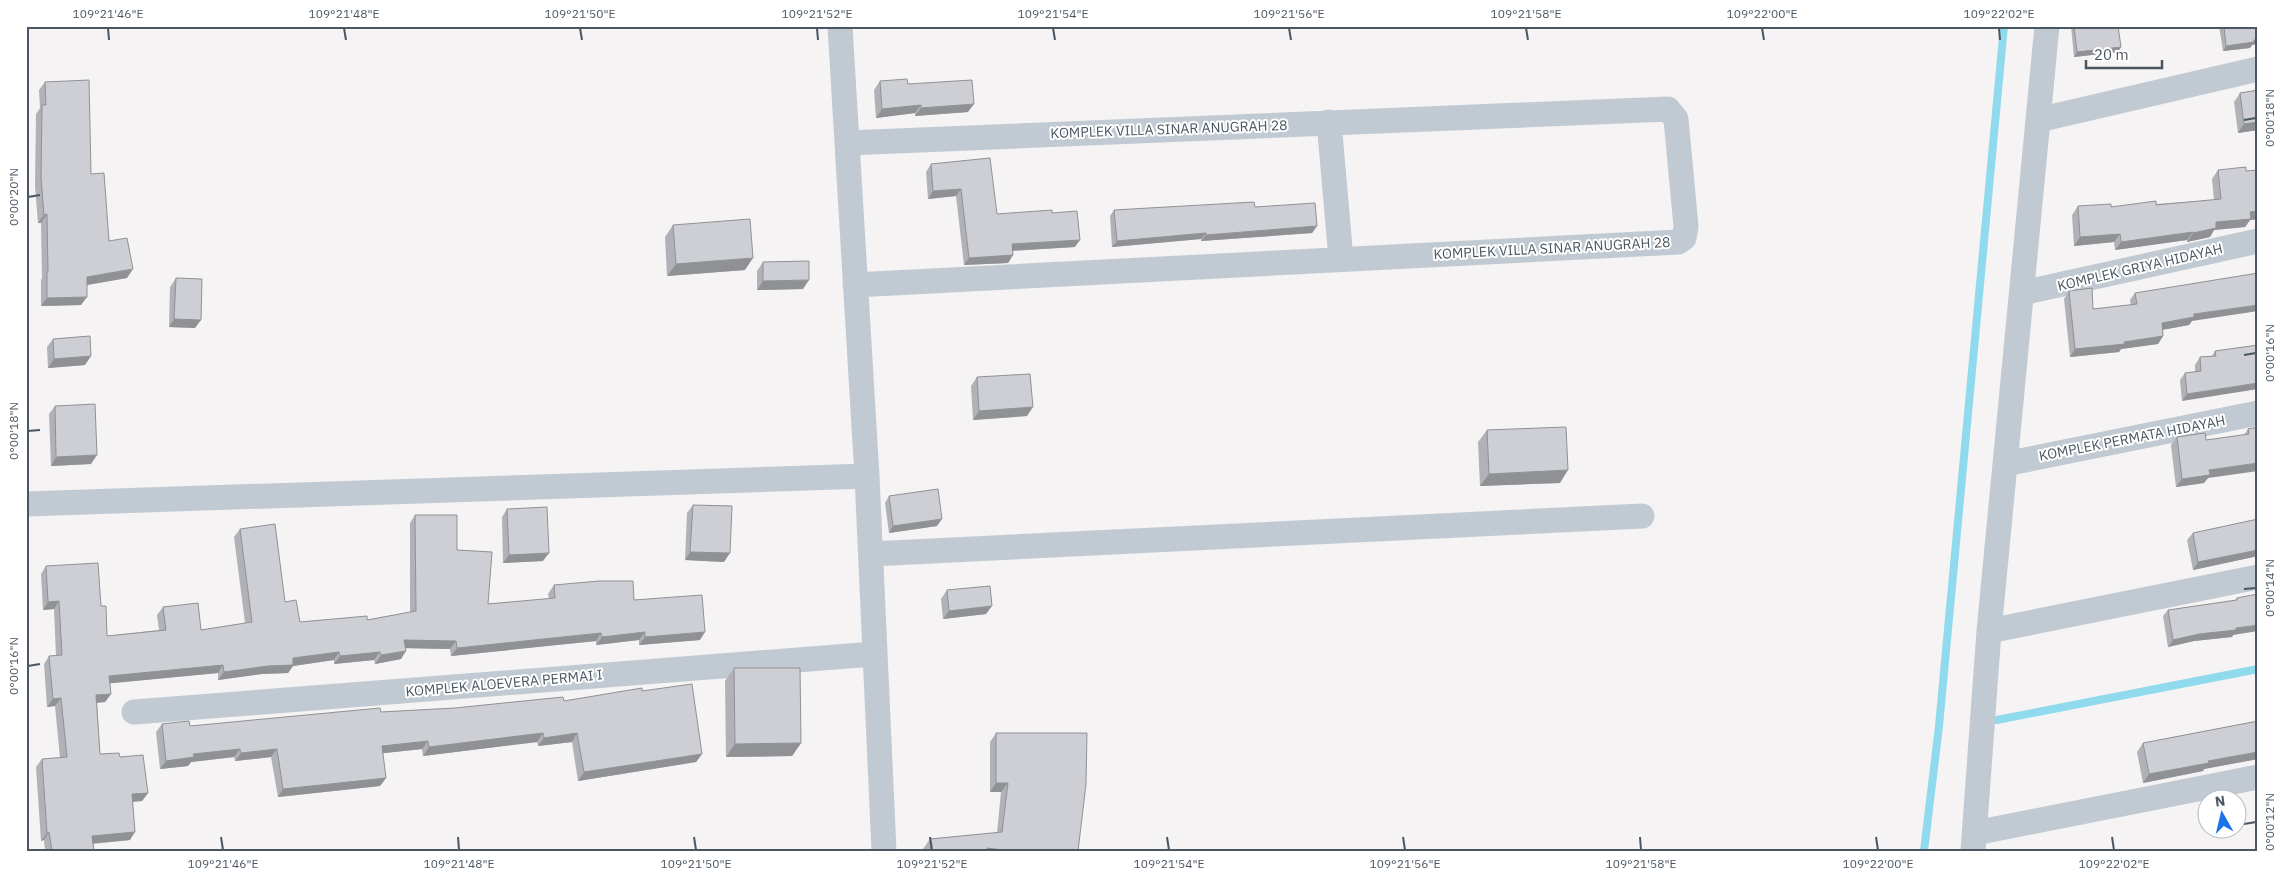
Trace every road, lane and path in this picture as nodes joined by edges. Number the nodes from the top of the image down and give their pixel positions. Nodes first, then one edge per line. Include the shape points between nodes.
1 (840, 26) edge
2 (2047, 26) edge
3 (2258, 69) edge
4 (2038, 120) junction
5 (1329, 122) junction
6 (847, 142) junction
7 (2258, 241) edge
8 (1340, 260) junction
9 (855, 285) junction
10 (2022, 294) junction
11 (2258, 413) edge
12 (2005, 464) junction
13 (867, 476) junction
14 (26, 504) edge
15 (1642, 516) dead end
16 (871, 554) junction
17 (2258, 577) edge
18 (1989, 631) junction
19 (874, 654) junction
20 (134, 712) dead end
21 (2258, 777) edge
22 (1974, 842) edge
23 (884, 851) edge

1 - 6 street
2 - 4 street
3 - 4 street
4 - 10 street
5 - 6 street, KOMPLEK VILLA SINAR ANUGRAH 28
5 - 8 street
5 - 8 street, KOMPLEK VILLA SINAR ANUGRAH 28 via 1668,109 1676,119 1686,227 1684,238 1678,242
6 - 9 street
7 - 10 street, KOMPLEK GRIYA HIDAYAH
8 - 9 street, KOMPLEK VILLA SINAR ANUGRAH 28
9 - 13 street
10 - 12 street
11 - 12 street, KOMPLEK PERMATA HIDAYAH
12 - 18 street
13 - 14 street
13 - 16 street
15 - 16 street
16 - 19 street
17 - 18 street
18 - 22 street
19 - 20 street, KOMPLEK ALOEVERA PERMAI I
19 - 23 street
21 - 22 street

